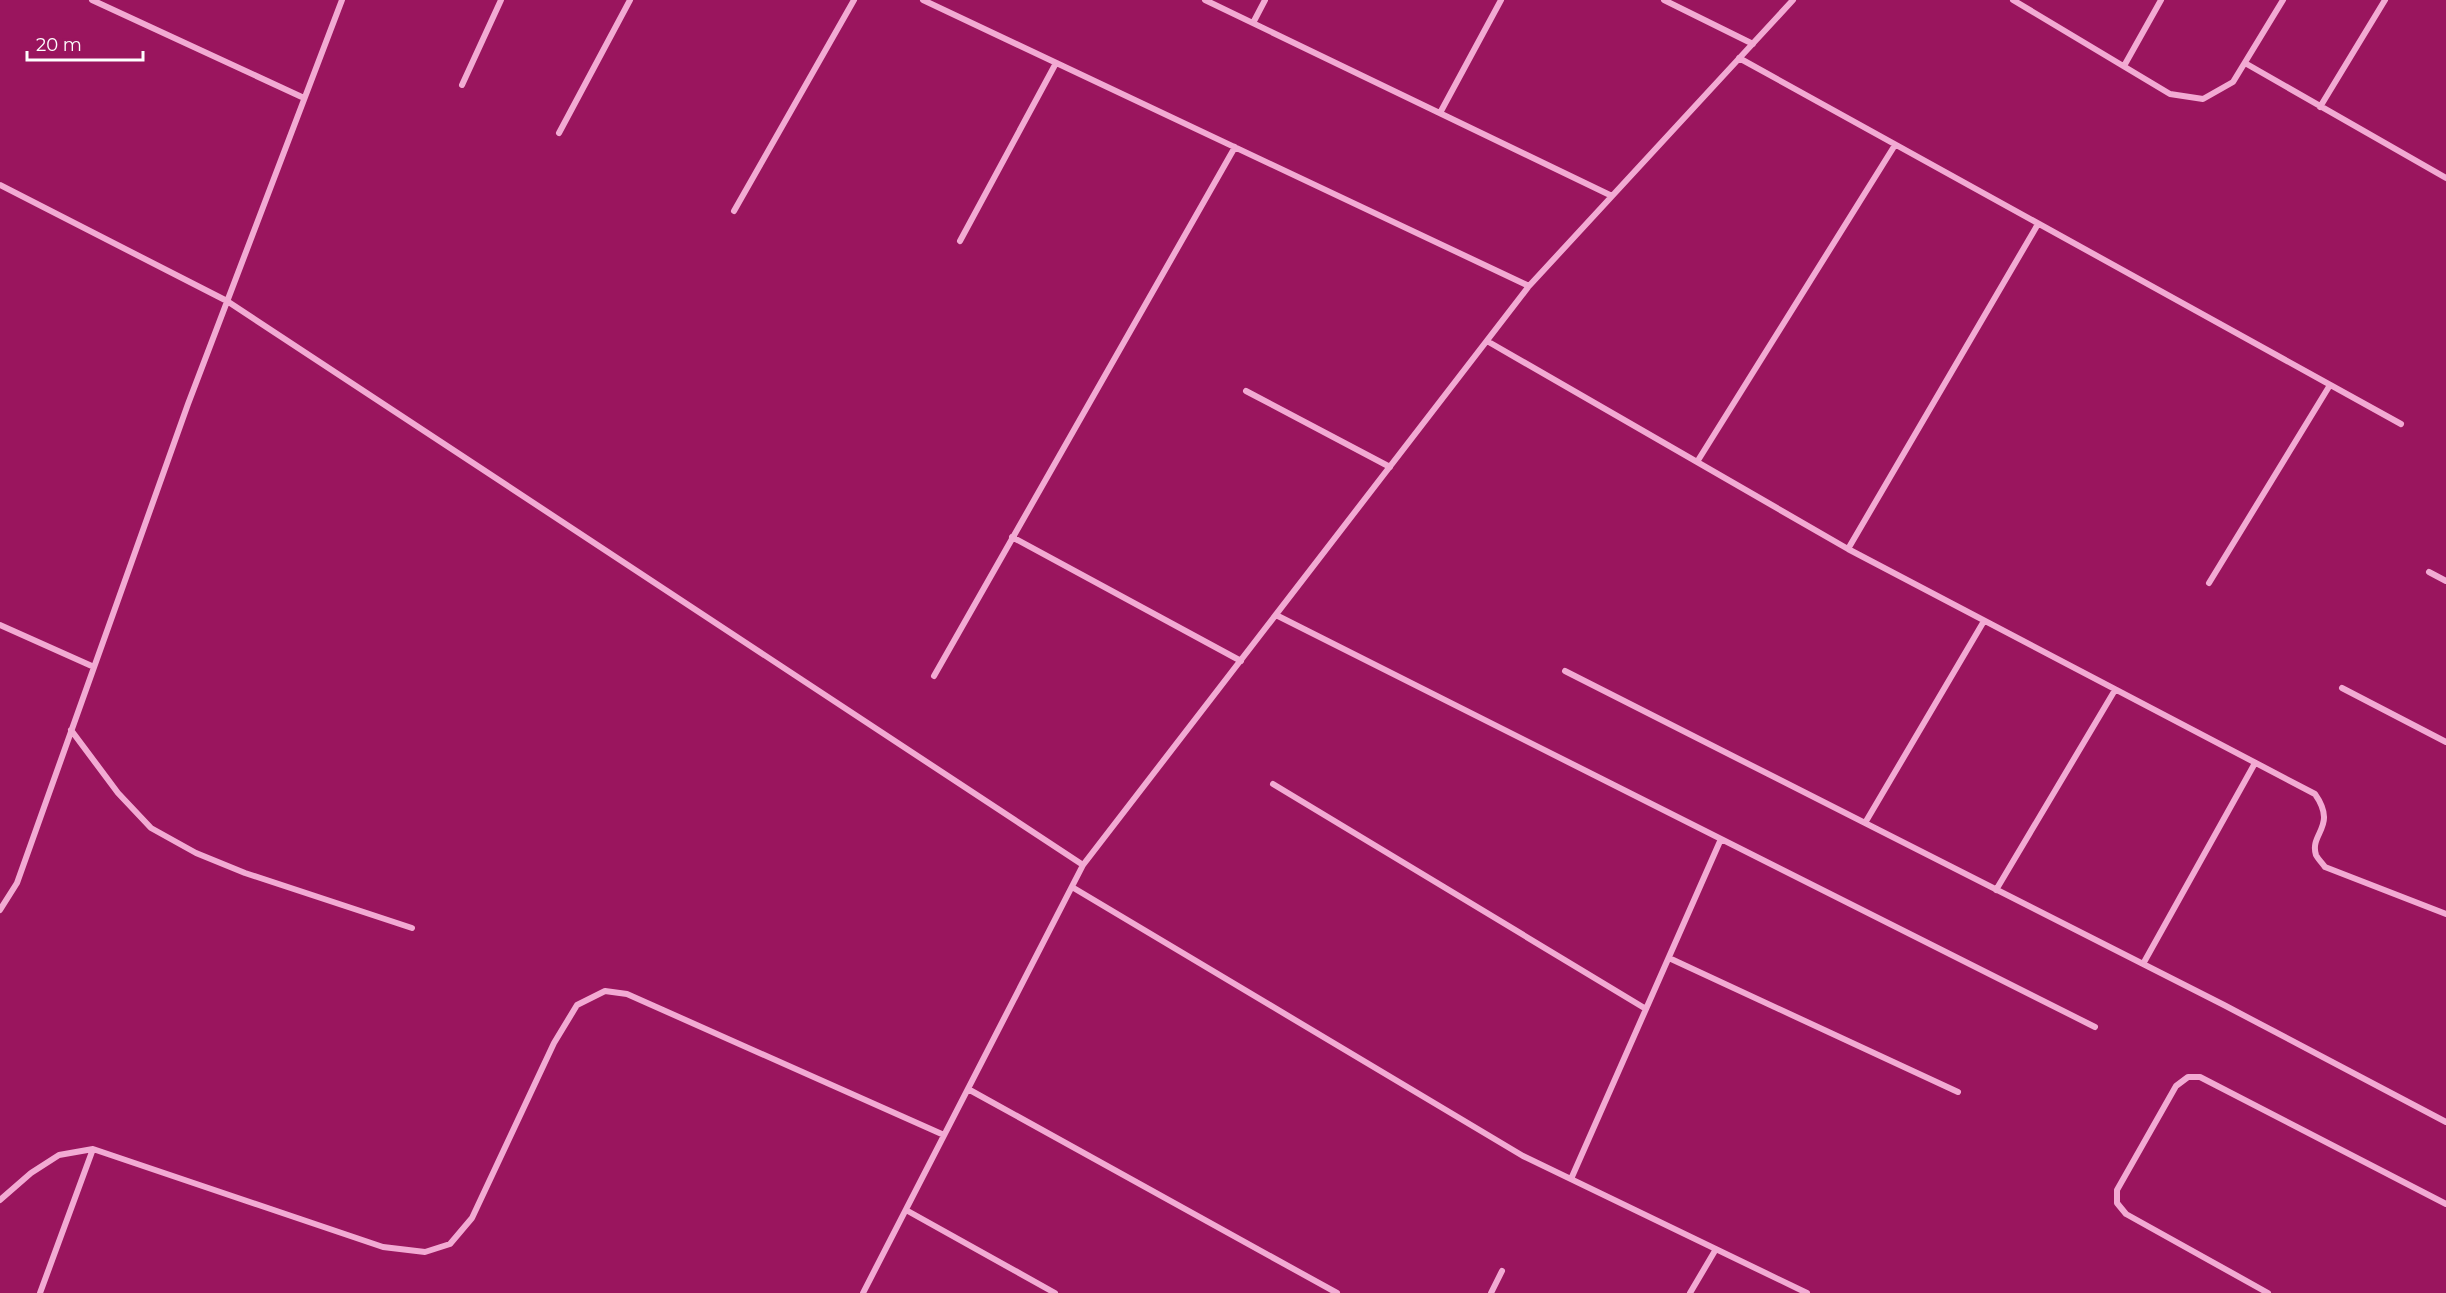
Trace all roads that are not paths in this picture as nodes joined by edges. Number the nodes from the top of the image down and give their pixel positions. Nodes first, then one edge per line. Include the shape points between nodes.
1 (92, 0) edge
2 (342, 0) edge
3 (501, 0) edge
4 (630, 0) edge
5 (854, 0) edge
6 (923, 0) edge
7 (1205, 0) edge
8 (1265, 0) edge
9 (1501, 0) edge
10 (1664, 0) edge
11 (1793, 0) edge
12 (2013, 0) edge
13 (2161, 0) edge
14 (2283, 0) edge
15 (2385, 0) edge
16 (1253, 23) junction
17 (1753, 44) junction
18 (1739, 58) junction
19 (1056, 63) junction
20 (2245, 63) junction
21 (2124, 66) junction
22 (462, 85) dead end
23 (304, 98) junction
24 (2320, 107) junction
25 (1440, 113) junction
26 (559, 133) dead end
27 (1895, 144) junction
28 (1235, 147) junction
29 (2446, 178) edge
30 (0, 185) edge
31 (1612, 196) junction
32 (734, 211) dead end
33 (2038, 224) junction
34 (960, 240) dead end
35 (1529, 286) junction
36 (227, 301) junction
37 (1486, 341) junction
38 (2330, 385) junction
39 (1246, 391) dead end
40 (2401, 424) dead end
41 (1697, 462) junction
42 (1390, 467) junction
43 (1012, 537) junction
44 (1848, 549) junction
45 (2429, 572) dead end
46 (2446, 581) edge
47 (2209, 583) dead end
48 (1276, 615) junction
49 (1983, 621) junction
50 (0, 625) edge
51 (1241, 661) junction
52 (94, 667) junction
53 (1565, 671) dead end
54 (934, 676) dead end
55 (2342, 688) dead end
56 (2115, 690) junction
57 (71, 730) junction
58 (2446, 742) edge
59 (2255, 763) junction
60 (1273, 784) dead end
61 (1865, 823) junction
62 (1721, 839) junction
63 (1083, 865) junction
64 (1072, 888) junction
65 (1996, 890) junction
66 (0, 910) edge
67 (2446, 914) edge
68 (412, 928) dead end
69 (1669, 958) junction
70 (2143, 964) junction
71 (1646, 1009) junction
72 (2095, 1027) dead end
73 (968, 1089) junction
74 (1958, 1092) dead end
75 (2446, 1122) edge
76 (944, 1135) junction
77 (93, 1149) junction
78 (1571, 1179) junction
79 (0, 1200) edge
80 (2446, 1204) edge
81 (906, 1210) junction
82 (1716, 1249) junction
83 (1502, 1271) dead end
84 (40, 1293) edge
85 (863, 1293) edge
86 (1055, 1293) edge
87 (1338, 1293) edge
88 (1491, 1293) edge
89 (1690, 1293) edge
90 (1807, 1293) edge
91 (2268, 1293) edge

1 - 23 street
2 - 23 street
3 - 22 street
4 - 26 street
5 - 32 street
6 - 19 street
7 - 16 street
8 - 16 street
9 - 25 street
10 - 17 street
11 - 17 street
12 - 21 street
13 - 21 street
14 - 20 street
15 - 24 street
16 - 25 street
17 - 18 street
18 - 27 street
18 - 31 street
19 - 28 street
19 - 34 street
20 - 21 street via 2233,82 2203,99 2170,94
20 - 24 street
23 - 36 street
24 - 29 street
25 - 31 street
27 - 33 street
27 - 41 street
28 - 35 street
28 - 43 street
30 - 36 street
31 - 35 street
33 - 38 street
33 - 44 street
35 - 37 street
36 - 52 street
36 - 63 street
37 - 41 street
37 - 42 street
38 - 40 street
38 - 47 street
39 - 42 street
41 - 44 street
42 - 48 street
43 - 51 street
43 - 54 street
44 - 49 street
45 - 46 street
48 - 51 street
48 - 62 street
49 - 56 street
49 - 61 street
50 - 52 street
51 - 63 street
52 - 57 street
53 - 61 street
55 - 58 street
56 - 59 street
56 - 65 street
57 - 66 street via 17,883
57 - 68 street via 118,793 151,828 196,853 245,873
59 - 67 street via 2315,794 2325,808 2316,855 2325,867
59 - 70 street
60 - 71 street
61 - 65 street
62 - 69 street
62 - 72 street
63 - 64 street
64 - 73 street
64 - 78 street via 1523,1156
65 - 70 street
69 - 71 street
69 - 74 street
70 - 75 street
71 - 78 street
73 - 76 street
73 - 87 street
76 - 77 street via 627,994 605,991 577,1005 554,1042 471,1218 450,1244 425,1252 383,1247
76 - 81 street
77 - 79 street via 59,1155
77 - 84 street
78 - 82 street
80 - 91 street via 2200,1077 2188,1077 2176,1086 2117,1190 2117,1203 2126,1214
81 - 85 street
81 - 86 street
82 - 89 street
82 - 90 street
83 - 88 street

